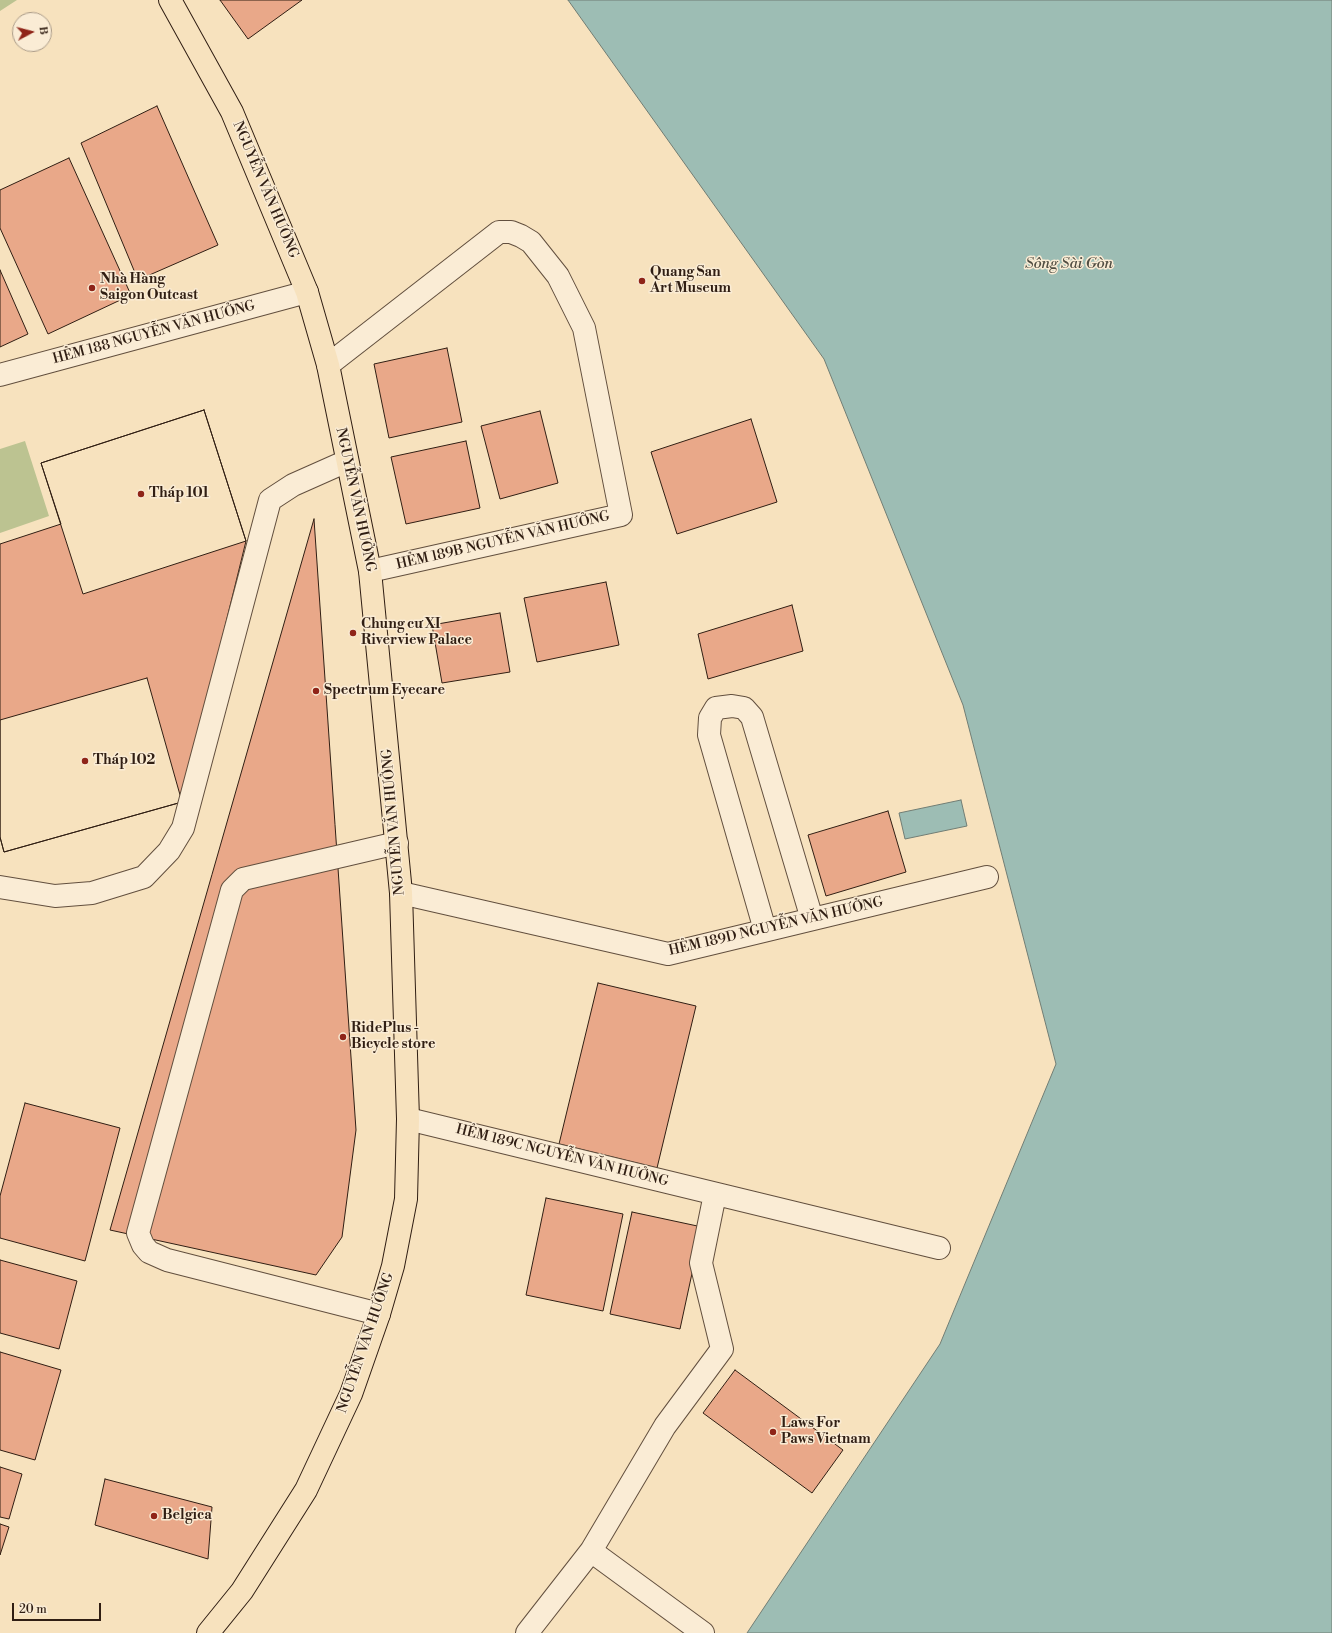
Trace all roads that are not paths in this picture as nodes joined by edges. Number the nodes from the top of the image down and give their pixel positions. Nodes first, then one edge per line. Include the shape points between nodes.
1 (170, 0) edge
2 (307, 292) junction
3 (328, 365) junction
4 (0, 375) edge
5 (347, 461) junction
6 (370, 571) junction
7 (397, 843) junction
8 (987, 877) dead end
9 (0, 887) edge
10 (401, 893) junction
11 (812, 919) junction
12 (765, 930) junction
13 (408, 1119) junction
14 (716, 1194) junction
15 (939, 1248) dead end
16 (379, 1314) junction
17 (591, 1551) junction
18 (208, 1633) edge
19 (527, 1633) edge
20 (703, 1633) edge

1 - 2 main road, NGUYỄN VĂN HƯỞNG via 232,112
2 - 3 main road, NGUYỄN VĂN HƯỞNG
2 - 4 street, HẺM 188 NGUYỄN VĂN HƯỞNG
3 - 5 main road, NGUYỄN VĂN HƯỞNG
3 - 6 street, HẺM 189B NGUYỄN VĂN HƯỞNG via 499,232 511,232 535,246 558,276 584,328 621,515
5 - 6 main road, NGUYỄN VĂN HƯỞNG
5 - 9 street via 293,486 270,500 183,828 169,851 144,877 92,893 55,896
6 - 7 main road, NGUYỄN VĂN HƯỞNG
7 - 10 main road, NGUYỄN VĂN HƯỞNG
7 - 16 street via 243,879 232,890 138,1233 149,1252 166,1260
8 - 11 street, HẺM 189D NGUYỄN VĂN HƯỞNG
10 - 12 street, HẺM 189D NGUYỄN VĂN HƯỞNG via 668,954
10 - 13 main road, NGUYỄN VĂN HƯỞNG
11 - 12 street, HẺM 189D NGUYỄN VĂN HƯỞNG
11 - 12 street via 752,717 744,708 716,708 710,718 709,735
13 - 14 street, HẺM 189C NGUYỄN VĂN HƯỞNG
13 - 16 main road, NGUYỄN VĂN HƯỞNG via 406,1199 393,1266
14 - 15 street, HẺM 189C NGUYỄN VĂN HƯỞNG
14 - 17 street via 701,1264 722,1349 665,1426
16 - 18 main road, NGUYỄN VĂN HƯỞNG via 351,1394 306,1490 242,1591
17 - 19 street
17 - 20 street

